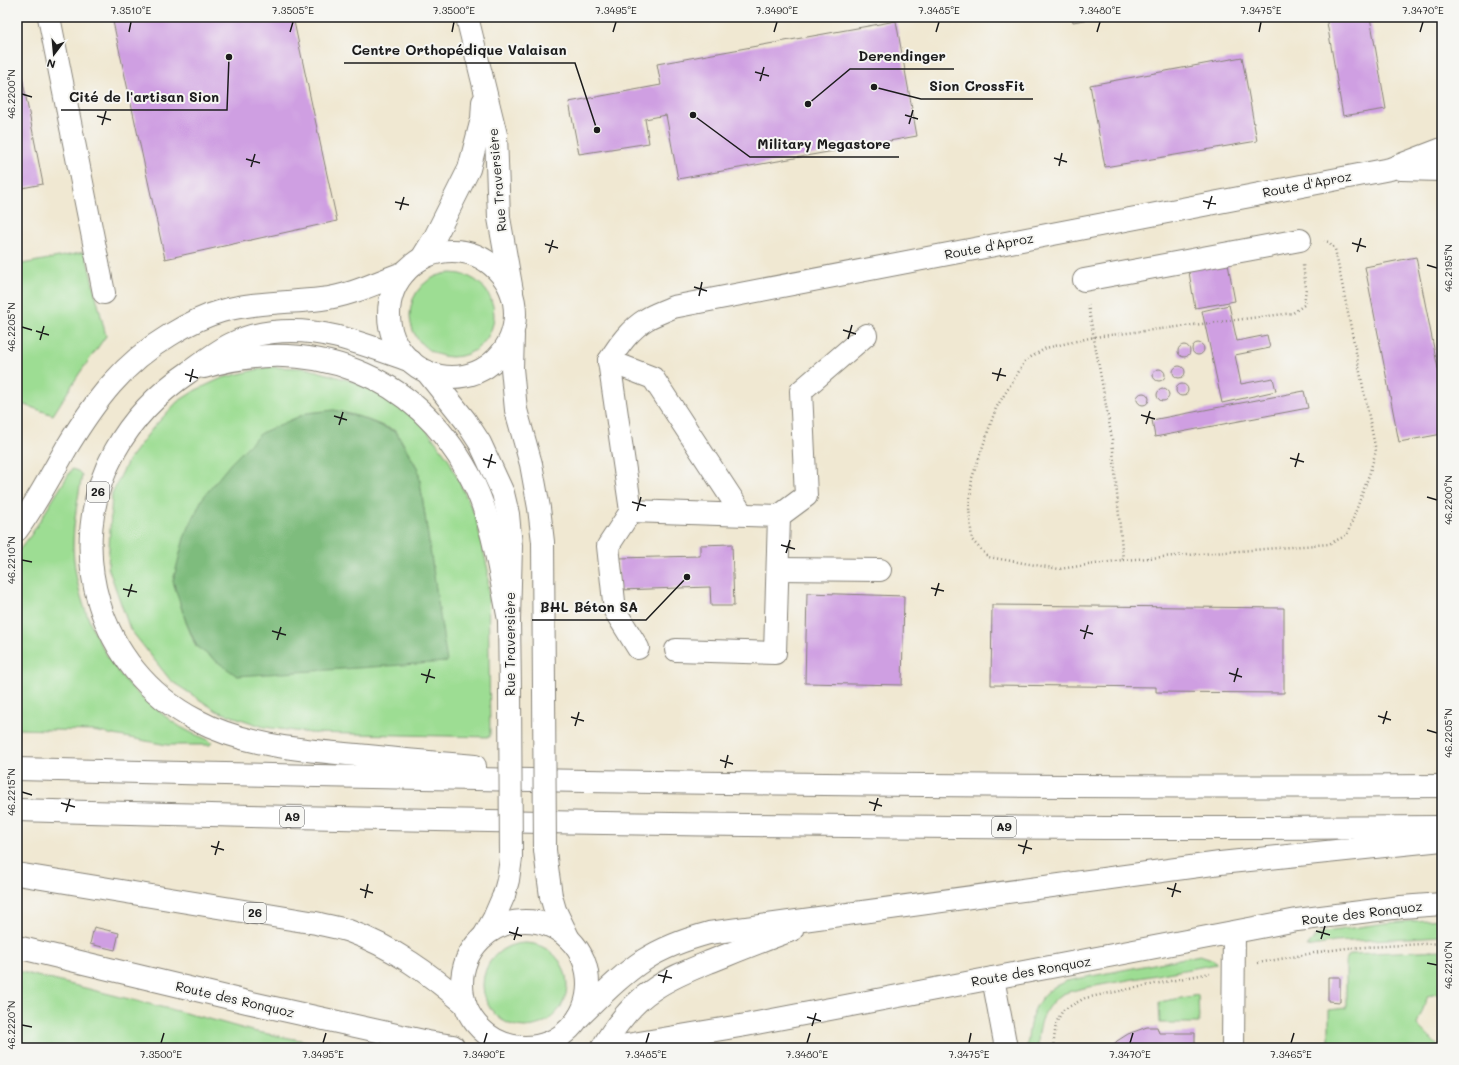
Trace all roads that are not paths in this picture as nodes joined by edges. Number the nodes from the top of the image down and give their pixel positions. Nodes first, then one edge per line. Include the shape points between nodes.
1 (49, 17) edge
2 (467, 17) edge
3 (480, 69) junction
4 (1442, 149) edge
5 (1390, 169) junction
6 (1442, 170) edge
7 (1300, 240) road end
8 (422, 258) junction
9 (404, 272) junction
10 (1084, 280) dead end
11 (512, 291) junction
12 (104, 293) dead end
13 (513, 332) junction
14 (866, 335) dead end
15 (609, 362) junction
16 (418, 366) junction
17 (189, 372) junction
18 (631, 511) junction
19 (742, 514) junction
20 (779, 516) junction
21 (17, 530) edge
22 (778, 569) junction
23 (880, 570) dead end
24 (509, 620) junction
25 (638, 648) dead end
26 (676, 650) dead end
27 (17, 769) edge
28 (676, 783) junction
29 (1442, 786) edge
30 (17, 810) edge
31 (1442, 827) edge
32 (1442, 840) edge
33 (21, 875) edge
34 (1442, 904) edge
35 (841, 915) junction
36 (1234, 932) junction
37 (484, 936) junction
38 (568, 937) junction
39 (17, 947) edge
40 (993, 978) junction
41 (465, 1004) junction
42 (569, 1032) edge
43 (486, 1039) edge
44 (453, 1046) dead end
45 (611, 1047) edge
46 (1006, 1048) edge
47 (1233, 1048) edge

1 - 12 main road
2 - 3 main road, Rue Traversière
3 - 8 main road, Rue Traversière via 482,119 469,169
3 - 11 main road, Rue Traversière via 496,135 499,218
4 - 5 main road, Route d'Aproz
5 - 6 main road, Route d'Aproz
5 - 15 main road, Route d'Aproz via 673,307 635,327
7 - 10 main road
8 - 9 main road
8 - 11 main road via 438,252 474,254 490,263 503,276
9 - 16 main road via 395,286 390,301 389,318 392,334 400,349
9 - 21 main road via 336,296 259,304 222,311 192,323 151,346 103,393
11 - 13 main road via 516,318
13 - 16 main road via 508,344 490,365 466,376 438,376
13 - 38 main road, bridge via 516,410 531,464 543,542 546,867 551,896
14 - 20 main road via 801,391 806,496
15 - 18 main road
15 - 19 main road via 653,378
16 - 17 main road, 26 via 380,350 331,335 301,331 250,336 230,344
16 - 24 main road, Rue Traversière via 465,420 480,443 503,493 511,546
17 - 24 main road via 245,358 305,357 361,372 403,397 443,436 469,475 486,516
17 - 28 main road, 26 via 143,410 114,453 97,495 92,528 91,557 100,610 128,663 169,703 198,722 231,735 280,746 320,752
18 - 19 main road
18 - 25 main road via 608,546 615,611
19 - 20 main road
20 - 22 main road
22 - 23 main road
22 - 26 main road via 775,653
24 - 37 main road, Rue Traversière, bridge via 511,858 504,895
27 - 28 main road
28 - 29 main road
30 - 31 main road, A9 via 567,824
32 - 35 main road via 1213,864
33 - 41 main road, 26 via 347,930 398,954 423,970
34 - 36 main road, Route des Ronquoz via 1333,915
35 - 42 main road via 709,932 658,951 615,983
35 - 45 main road via 746,947 668,980 629,1011 612,1032
36 - 40 main road, Route des Ronquoz
36 - 47 main road
37 - 38 main road, Rue Traversière via 510,922 527,920 542,923
37 - 41 main road, Rue Traversière via 466,961 461,991
38 - 42 main road, Rue Traversière via 584,961 588,975 585,1004
39 - 44 main road, Route des Ronquoz via 247,1002
40 - 45 main road, Route des Ronquoz via 746,1025
40 - 46 main road
41 - 43 main road, Rue Traversière
42 - 43 main road, Rue Traversière via 549,1042 530,1047

